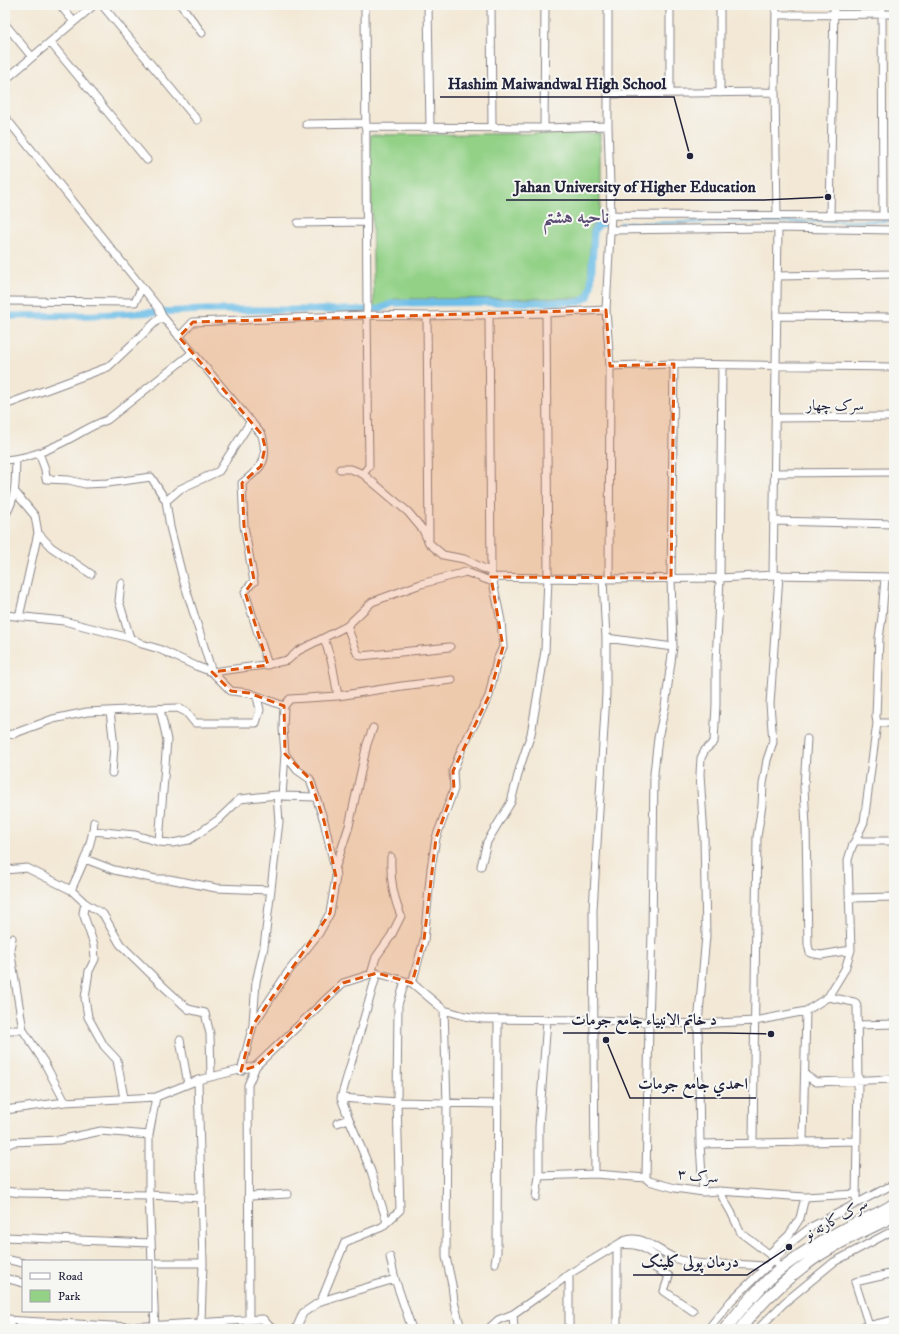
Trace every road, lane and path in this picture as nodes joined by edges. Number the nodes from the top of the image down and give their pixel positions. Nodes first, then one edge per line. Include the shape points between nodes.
1 (60, 5) edge
2 (94, 5) edge
3 (102, 5) edge
4 (180, 5) edge
5 (365, 5) edge
6 (428, 5) edge
7 (491, 5) edge
8 (545, 5) edge
9 (608, 5) edge
10 (670, 5) edge
11 (720, 5) edge
12 (776, 5) edge
13 (834, 5) edge
14 (882, 5) edge
15 (834, 14) junction
16 (882, 14) junction
17 (894, 14) edge
18 (776, 15) junction
19 (74, 22) junction
20 (5, 24) edge
21 (202, 32) dead end
22 (50, 42) junction
23 (32, 57) junction
24 (5, 80) edge
25 (720, 92) junction
26 (775, 92) junction
27 (670, 93) junction
28 (608, 94) junction
29 (5, 117) edge
30 (197, 120) dead end
31 (306, 124) dead end
32 (366, 125) junction
33 (608, 126) junction
34 (492, 127) junction
35 (430, 128) junction
36 (544, 128) junction
37 (146, 160) dead end
38 (611, 215) junction
39 (777, 215) junction
40 (830, 216) junction
41 (883, 216) junction
42 (894, 216) edge
43 (366, 222) junction
44 (298, 223) dead end
45 (778, 228) junction
46 (610, 230) junction
47 (894, 230) edge
48 (894, 274) edge
49 (777, 276) junction
50 (142, 287) junction
51 (5, 302) edge
52 (606, 310) junction
53 (367, 311) junction
54 (546, 313) junction
55 (489, 314) junction
56 (162, 316) junction
57 (427, 316) junction
58 (777, 316) junction
59 (894, 317) edge
60 (179, 337) junction
61 (192, 353) junction
62 (674, 364) junction
63 (722, 365) junction
64 (610, 366) junction
65 (776, 366) junction
66 (894, 367) edge
67 (5, 405) edge
68 (894, 417) edge
69 (776, 418) junction
70 (251, 422) junction
71 (39, 453) junction
72 (16, 459) junction
73 (5, 460) edge
74 (340, 469) dead end
75 (894, 472) edge
76 (775, 473) junction
77 (363, 474) junction
78 (15, 492) junction
79 (166, 501) junction
80 (5, 516) edge
81 (774, 521) junction
82 (894, 524) edge
83 (38, 533) junction
84 (429, 543) junction
85 (91, 574) dead end
86 (776, 576) junction
87 (492, 577) junction
88 (885, 577) junction
89 (548, 578) junction
90 (671, 578) junction
91 (720, 578) junction
92 (894, 578) edge
93 (606, 579) junction
94 (121, 583) dead end
95 (5, 615) edge
96 (19, 617) junction
97 (347, 626) junction
98 (130, 638) junction
99 (324, 638) junction
100 (606, 638) junction
101 (450, 647) dead end
102 (672, 647) junction
103 (268, 665) junction
104 (212, 672) junction
105 (452, 680) dead end
106 (338, 696) junction
107 (257, 697) junction
108 (284, 706) junction
109 (160, 709) junction
110 (110, 711) junction
111 (894, 722) edge
112 (877, 723) junction
113 (373, 728) dead end
114 (5, 735) edge
115 (807, 739) dead end
116 (285, 754) junction
117 (112, 773) dead end
118 (280, 796) junction
119 (316, 796) junction
120 (94, 822) dead end
121 (93, 831) junction
122 (855, 841) junction
123 (894, 841) edge
124 (159, 842) junction
125 (390, 857) dead end
126 (85, 859) junction
127 (481, 866) dead end
128 (5, 870) edge
129 (335, 870) junction
130 (71, 890) junction
131 (271, 890) junction
132 (894, 897) edge
133 (849, 898) junction
134 (85, 903) junction
135 (12, 938) dead end
136 (850, 950) junction
137 (374, 973) junction
138 (408, 982) junction
139 (828, 997) junction
140 (444, 1010) junction
141 (806, 1011) junction
142 (498, 1020) junction
143 (547, 1020) junction
144 (593, 1020) junction
145 (755, 1021) junction
146 (649, 1022) junction
147 (698, 1024) junction
148 (894, 1024) edge
149 (253, 1025) junction
150 (858, 1025) junction
151 (5, 1030) edge
152 (23, 1030) junction
153 (180, 1040) dead end
154 (256, 1066) junction
155 (242, 1071) junction
156 (805, 1075) junction
157 (211, 1076) junction
158 (894, 1079) edge
159 (198, 1080) junction
160 (858, 1081) junction
161 (188, 1084) junction
162 (156, 1097) junction
163 (124, 1098) junction
164 (341, 1098) junction
165 (65, 1102) junction
166 (397, 1102) junction
167 (447, 1103) junction
168 (498, 1104) junction
169 (5, 1110) edge
170 (349, 1119) junction
171 (336, 1123) dead end
172 (149, 1134) junction
173 (803, 1141) junction
174 (857, 1141) junction
175 (753, 1143) junction
176 (700, 1144) junction
177 (5, 1146) edge
178 (594, 1174) junction
179 (539, 1176) junction
180 (646, 1178) junction
181 (894, 1184) edge
182 (5, 1191) edge
183 (719, 1191) junction
184 (703, 1192) junction
185 (288, 1194) dead end
186 (856, 1194) junction
187 (149, 1195) junction
188 (250, 1196) junction
189 (536, 1197) dead end
190 (806, 1197) junction
191 (202, 1198) junction
192 (856, 1203) junction
193 (894, 1204) edge
194 (894, 1216) edge
195 (387, 1222) junction
196 (894, 1230) edge
197 (5, 1237) edge
198 (151, 1243) junction
199 (617, 1245) junction
200 (390, 1257) dead end
201 (771, 1257) junction
202 (5, 1259) edge
203 (22, 1263) edge
204 (153, 1263) junction
205 (203, 1263) junction
206 (495, 1263) dead end
207 (767, 1267) junction
208 (781, 1270) junction
209 (894, 1273) edge
210 (569, 1274) junction
211 (5, 1278) edge
212 (395, 1279) junction
213 (152, 1280) edge
214 (22, 1284) edge
215 (320, 1301) junction
216 (740, 1310) junction
217 (693, 1311) dead end
218 (513, 1314) junction
219 (749, 1317) junction
220 (7, 1319) edge
221 (249, 1320) junction
222 (894, 1320) edge
223 (265, 1321) junction
224 (201, 1322) junction
225 (213, 1326) edge
226 (869, 1326) junction
227 (155, 1327) edge
228 (10, 1329) edge
229 (265, 1329) edge
230 (275, 1329) edge
231 (296, 1329) edge
232 (412, 1329) edge
233 (461, 1329) edge
234 (488, 1329) edge
235 (514, 1329) edge
236 (569, 1329) edge
237 (617, 1329) edge
238 (708, 1329) edge
239 (725, 1329) edge
240 (740, 1329) edge
241 (758, 1329) edge
242 (854, 1329) edge

1 - 19 street
2 - 19 street
3 - 30 street
4 - 21 street
5 - 32 street
6 - 35 street
7 - 34 street
8 - 36 street
9 - 28 street
10 - 27 street
11 - 25 street
12 - 18 street
13 - 15 street
14 - 16 street
15 - 16 street
15 - 18 street
15 - 40 street
16 - 17 street
16 - 41 street
18 - 26 street
19 - 22 street
20 - 23 street
22 - 23 street
22 - 37 street
23 - 24 street
25 - 26 street
25 - 27 street
26 - 39 street
27 - 28 street
28 - 33 street
29 - 50 street
31 - 32 street
32 - 35 street
32 - 43 street
33 - 36 street
33 - 38 street
34 - 35 street
34 - 36 street
38 - 39 street
38 - 46 street
39 - 40 street
40 - 41 street
41 - 42 street
43 - 44 street
43 - 53 street
45 - 46 street
45 - 47 street
45 - 49 street
46 - 52 street
48 - 49 street
49 - 58 street
50 - 51 street via 135,302
50 - 56 street
52 - 54 street
52 - 64 street
53 - 57 street
53 - 60 street via 193,322
53 - 77 street via 369,466
54 - 55 street
54 - 89 street
55 - 57 street
55 - 87 street
56 - 60 street
56 - 67 street via 108,367
57 - 84 street
58 - 59 street
58 - 65 street
60 - 61 street
61 - 70 street
61 - 71 street via 107,420 93,424 72,438
62 - 63 street
62 - 64 street
62 - 90 street
63 - 65 street
63 - 91 street
64 - 93 street
65 - 66 street
65 - 69 street
68 - 69 street, سرک چهار
69 - 76 street
70 - 79 street via 219,471 180,489
70 - 103 street via 262,435 265,456 261,466 242,483 244,526 254,582 245,592
71 - 72 street
71 - 79 street via 46,479 85,484 151,477
72 - 73 street
72 - 78 street
74 - 77 street via 351,469
75 - 76 street
76 - 81 street
77 - 84 street via 408,512 423,530
78 - 80 street
78 - 83 street via 35,516
79 - 104 street via 183,579
81 - 82 street
81 - 86 street
83 - 85 street via 51,547
83 - 96 street
84 - 87 street via 443,555 464,559
86 - 88 street
86 - 91 street
86 - 145 street via 770,704 773,742 763,784 758,837
87 - 89 street
87 - 97 street via 466,572 421,584 372,602
87 - 138 street via 501,621 503,647 497,660 489,696 453,771 454,789 436,838 424,940
88 - 92 street
88 - 112 street via 878,656
89 - 93 street
89 - 127 street via 545,651 531,734 511,802 487,842
90 - 91 street
90 - 93 street
90 - 102 street
91 - 147 street via 714,742 701,758 700,774 706,936
93 - 100 street
94 - 98 street via 119,601
95 - 96 street
96 - 98 street via 64,621
97 - 99 street
97 - 101 street via 361,656
98 - 104 street
99 - 103 street via 298,651 288,660
99 - 106 street
100 - 102 street
100 - 144 street via 606,694 593,910
102 - 146 street via 654,773
103 - 104 street
104 - 107 street via 231,691
105 - 106 street
106 - 108 street via 294,698
107 - 108 street
107 - 109 street via 260,710 256,723 195,723 186,712 178,708
108 - 116 street
109 - 110 street
109 - 124 street via 167,740
110 - 114 street via 60,717
110 - 117 street via 114,746
111 - 112 street
112 - 122 street via 864,822
113 - 129 street via 367,744 349,826
115 - 136 street via 804,787 808,945 810,953 821,955
116 - 118 street
116 - 119 street via 297,770 310,779
118 - 119 street
118 - 124 street via 240,799 218,820 190,840
118 - 131 street
119 - 129 street
120 - 121 street
121 - 124 street via 135,835
121 - 126 street
122 - 123 street
122 - 133 street via 848,860
125 - 137 street via 390,875 401,916 376,957
126 - 130 street
126 - 131 street via 114,870 156,879 216,888
128 - 130 street via 27,868
129 - 149 street via 330,913 319,933 288,972
130 - 134 street
131 - 149 street via 264,947 256,982
132 - 133 street
133 - 136 street
134 - 157 street via 103,914 120,944 188,1009 205,1013 210,1034
134 - 163 street via 83,913 94,945 95,959 89,971 85,998 88,1017 104,1046 117,1060
135 - 152 street via 10,949
136 - 139 street via 845,969
137 - 138 street
137 - 154 street via 343,983
137 - 164 street
138 - 140 street
138 - 166 street via 398,1005
139 - 141 street
139 - 150 street via 856,1003
140 - 142 street via 483,1020
140 - 167 street
141 - 145 street
141 - 156 street
142 - 143 street
142 - 168 street
143 - 144 street
143 - 179 street via 539,1127
144 - 146 street
144 - 178 street
145 - 147 street
145 - 175 street
146 - 147 street
146 - 180 street
147 - 176 street
148 - 150 street
149 - 155 street
150 - 160 street
151 - 152 street
152 - 165 street via 44,1062
153 - 161 street
154 - 155 street
154 - 188 street via 248,1085
155 - 157 street
156 - 160 street via 816,1082
156 - 173 street
157 - 159 street
158 - 160 street
159 - 161 street
159 - 191 street
160 - 174 street
161 - 162 street
162 - 163 street
162 - 172 street
163 - 165 street
164 - 166 street
164 - 170 street
165 - 169 street
166 - 167 street
166 - 195 street via 400,1210
167 - 168 street
167 - 233 street via 446,1257
168 - 206 street
170 - 171 street
170 - 195 street via 371,1171
172 - 177 street via 101,1131 59,1140 13,1142
172 - 187 street
173 - 174 street
173 - 175 street
174 - 186 street
175 - 176 street
176 - 184 street
178 - 179 street, سرک ۳
178 - 180 street, سرک ۳
179 - 189 street
180 - 184 street, سرک ۳ via 669,1186
181 - 192 street
182 - 187 street
183 - 184 street, سرک ۳
183 - 190 street, سرک ۳
183 - 201 street via 741,1233
185 - 188 street
186 - 190 street, سرک ۳
186 - 192 street
187 - 191 street
187 - 198 street
188 - 221 street
190 - 201 street via 800,1218
191 - 205 street
192 - 201 street via 811,1227
193 - 208 highway, سرک کارته نو via 810,1249
194 - 219 highway, سرک کارته نو via 829,1249 796,1272
195 - 215 street via 382,1227 345,1242
196 - 241 street via 834,1262 784,1303
197 - 198 street
198 - 204 street
199 - 207 street via 623,1240 638,1238 680,1260
199 - 210 street
199 - 217 street via 635,1244 658,1258 656,1269 669,1276 664,1291
199 - 237 street
200 - 212 street
201 - 207 street
201 - 208 street
202 - 203 street
204 - 205 street
204 - 213 street
205 - 224 street
207 - 238 street via 731,1301
208 - 216 highway, سرک کارته نو
209 - 226 street via 855,1282
210 - 218 street
210 - 236 street
211 - 214 street
212 - 215 street
212 - 232 street
213 - 227 street
215 - 231 street via 303,1313
216 - 219 highway
216 - 239 highway, سرک کارته نو
218 - 234 street via 498,1320
218 - 235 street
219 - 240 highway, سرک کارته نو
220 - 227 street
220 - 228 street
221 - 223 street
221 - 225 street
222 - 226 street
223 - 229 street
223 - 230 street
224 - 225 street
224 - 227 street
226 - 242 street

